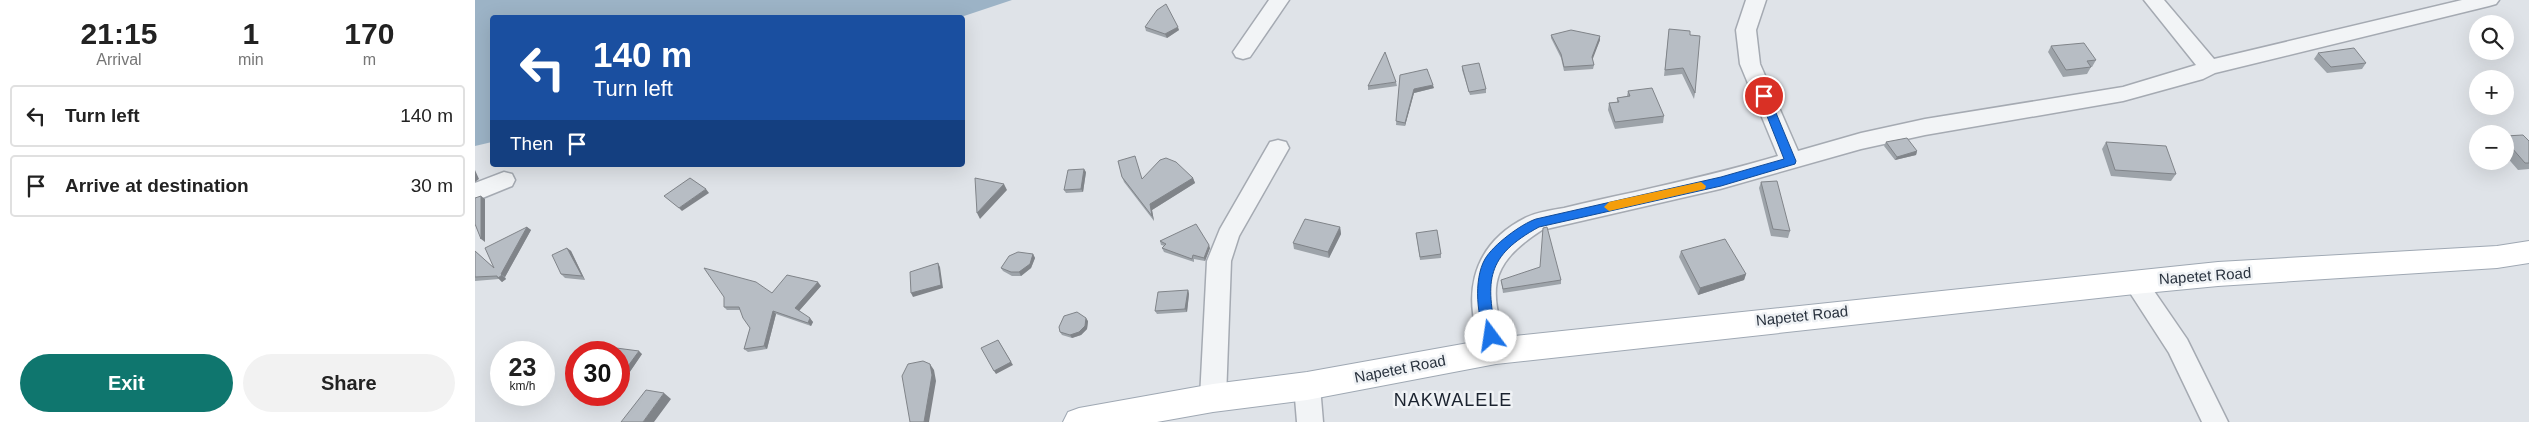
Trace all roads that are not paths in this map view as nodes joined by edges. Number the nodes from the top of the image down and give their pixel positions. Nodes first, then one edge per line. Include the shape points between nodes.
1 (1279, 0) edge
2 (1756, 0) edge
3 (2154, 0) edge
4 (2489, 0) edge
5 (1243, 52) dead end
6 (2209, 67) junction
7 (1278, 148) dead end
8 (1791, 161) junction
9 (503, 180) dead end
10 (475, 192) edge
11 (2529, 252) edge
12 (2135, 282) junction
13 (1496, 351) junction
14 (1307, 386) junction
15 (1213, 398) junction
16 (1079, 422) edge
17 (1310, 422) edge
18 (2215, 422) edge

1 - 5 street
2 - 8 street via 1746,30 1751,64
3 - 6 street
4 - 6 street
6 - 8 street via 2196,74 2123,94 1925,126
7 - 15 street via 1228,235 1219,261
8 - 13 street via 1721,182 1536,223 1520,232 1490,261 1486,274 1487,320
9 - 10 street
11 - 12 main road, Napetet Road
12 - 13 main road, Napetet Road
12 - 18 street via 2178,346
13 - 14 main road, Napetet Road
14 - 15 main road, Napetet Road
14 - 17 street
15 - 16 main road, Napetet Road

